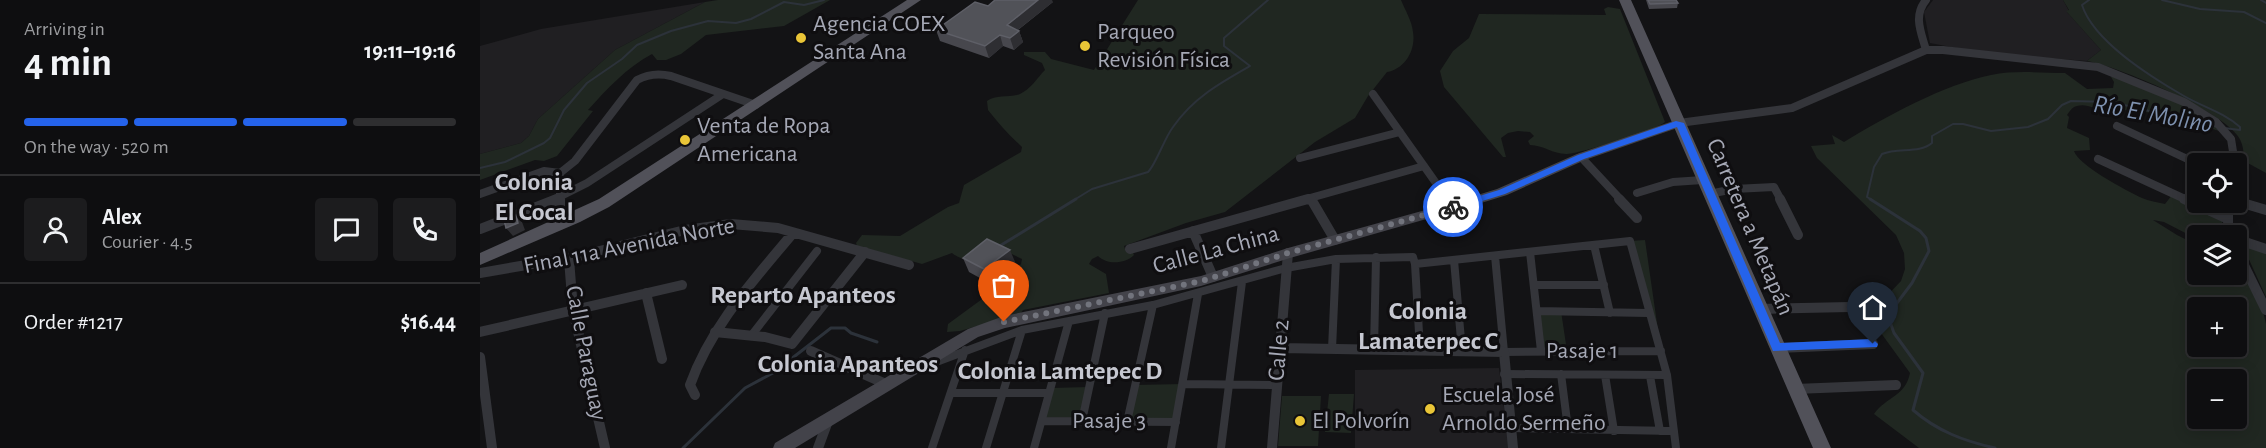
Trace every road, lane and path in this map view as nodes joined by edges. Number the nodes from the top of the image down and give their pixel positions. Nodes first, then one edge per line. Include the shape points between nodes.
1 (915, 0) edge
2 (1625, 0) edge
3 (1926, 0) edge
4 (1926, 50) junction
5 (723, 94) junction
6 (1373, 94) dead end
7 (756, 105) junction
8 (1679, 123) junction
9 (2117, 126) dead end
10 (1400, 132) junction
11 (2234, 153) edge
12 (1581, 157) junction
13 (1300, 158) dead end
14 (2098, 159) dead end
15 (2187, 159) edge
16 (1424, 166) junction
17 (560, 173) junction
18 (1706, 187) junction
19 (1637, 193) dead end
20 (480, 195) edge
21 (559, 198) junction
22 (1311, 198) junction
23 (2247, 204) edge
24 (1453, 207) junction
25 (2266, 210) edge
26 (2228, 213) edge
27 (1637, 219) dead end
28 (2228, 219) junction
29 (560, 225) junction
30 (2228, 225) edge
31 (480, 229) edge
32 (1193, 231) junction
33 (793, 233) junction
34 (1798, 235) dead end
35 (1335, 240) junction
36 (2247, 243) edge
37 (1594, 245) junction
38 (1130, 249) dead end
39 (2266, 249) edge
40 (817, 251) dead end
41 (865, 252) junction
42 (1530, 252) junction
43 (1288, 253) junction
44 (1495, 256) junction
45 (1376, 257) junction
46 (480, 259) edge
47 (569, 259) junction
48 (1336, 259) junction
49 (1454, 260) junction
50 (1415, 264) junction
51 (909, 265) dead end
52 (1286, 268) junction
53 (2247, 270) edge
54 (480, 273) edge
55 (1213, 277) junction
56 (1242, 282) junction
57 (682, 285) dead end
58 (1535, 285) junction
59 (1604, 285) junction
60 (646, 293) junction
61 (1198, 294) junction
62 (1153, 305) junction
63 (1850, 307) dead end
64 (1759, 309) junction
65 (573, 310) junction
66 (2266, 310) edge
67 (1538, 311) junction
68 (1105, 313) junction
69 (1610, 313) junction
70 (1648, 313) junction
71 (1069, 321) junction
72 (1022, 330) junction
73 (480, 332) edge
74 (715, 332) junction
75 (751, 336) junction
76 (1873, 344) dead end
77 (1281, 348) junction
78 (1777, 348) junction
79 (1332, 349) junction
80 (1374, 350) junction
81 (1420, 350) junction
82 (811, 351) dead end
83 (965, 351) junction
84 (1462, 351) junction
85 (1541, 351) junction
86 (1661, 351) junction
87 (1504, 352) junction
88 (480, 357) edge
89 (662, 358) dead end
90 (931, 364) dead end
91 (1504, 374) junction
92 (1562, 374) junction
93 (1605, 375) junction
94 (1667, 375) junction
95 (1650, 376) junction
96 (886, 384) junction
97 (1182, 384) junction
98 (1227, 385) junction
99 (1896, 385) dead end
100 (1276, 386) junction
101 (1795, 389) junction
102 (951, 393) junction
103 (1003, 393) junction
104 (1049, 393) junction
105 (695, 395) dead end
106 (828, 421) junction
107 (1042, 421) junction
108 (1082, 421) junction
109 (1127, 422) junction
110 (1176, 422) junction
111 (1510, 428) junction
112 (1568, 429) junction
113 (1614, 431) junction
114 (1660, 431) junction
115 (1674, 431) junction
116 (492, 448) edge
117 (605, 448) edge
118 (781, 448) edge
119 (818, 448) edge
120 (932, 448) edge
121 (986, 448) edge
122 (1034, 448) edge
123 (1171, 448) edge
124 (1221, 448) edge
125 (1272, 448) edge
126 (1513, 448) edge
127 (1676, 448) edge
128 (1822, 448) edge

1 - 7 main road
2 - 8 main road, Carretera a Metapán
3 - 4 street via 1917,17
4 - 8 street via 1792,108
4 - 11 street via 2091,65 2184,102 2222,128 2231,139
5 - 7 street
5 - 17 street via 663,74 642,77 575,161
5 - 21 street
6 - 10 street
7 - 29 main road via 604,203
8 - 12 main road, Calle La China
8 - 18 main road, Carretera a Metapán
9 - 15 street
10 - 13 street
10 - 16 street
12 - 24 main road, Calle La China via 1502,192
12 - 27 street
14 - 28 street
16 - 22 street
16 - 24 street
17 - 20 street via 544,171
17 - 21 street
18 - 19 street via 1673,182
18 - 34 street via 1774,187
18 - 64 main road, Carretera a Metapán
21 - 29 street
21 - 31 street
22 - 32 street
22 - 35 street
23 - 25 street
24 - 35 main road, Calle La China
26 - 28 street
28 - 30 street
29 - 46 main road
32 - 38 street
32 - 55 street
33 - 41 street, Final 11a Avenida Norte
33 - 47 street, Final 11a Avenida Norte via 759,224 726,223
33 - 74 street
35 - 43 main road, Calle La China
36 - 39 street
37 - 42 street
37 - 59 street
37 - 70 street via 1630,241
40 - 75 street
41 - 51 street, Final 11a Avenida Norte
41 - 75 street via 792,344
42 - 44 street
42 - 58 street
43 - 52 street, Calle 2
43 - 55 main road, Calle La China
44 - 49 street
44 - 87 street
45 - 48 street
45 - 50 street via 1413,257
45 - 80 street
47 - 54 street, Final 11a Avenida Norte
47 - 65 street, Calle Paraguay
48 - 52 street
48 - 79 street
49 - 50 street
49 - 84 street
50 - 81 street
52 - 56 street
52 - 77 street, Calle 2
53 - 66 street
55 - 96 main road, Calle La China via 1004,322 944,348
56 - 61 street
56 - 98 street
57 - 60 street
58 - 59 street
58 - 67 street
59 - 69 street
60 - 65 street
60 - 89 street
61 - 62 street
61 - 97 street
62 - 68 street
62 - 109 street
63 - 64 street
64 - 78 main road, Carretera a Metapán
65 - 73 street
65 - 117 street, Calle Paraguay
67 - 69 street
67 - 85 street
68 - 71 street
68 - 108 street
69 - 70 street
70 - 86 street
71 - 72 street
71 - 104 street
72 - 83 street
72 - 103 street
74 - 75 street
74 - 105 street via 694,369 690,385
76 - 78 street
77 - 79 street
77 - 100 street, Calle 2
78 - 101 main road, Carretera a Metapán
79 - 80 street
80 - 81 street
81 - 84 street
82 - 96 street
83 - 90 street
83 - 102 street
84 - 87 street
85 - 86 street, Pasaje 1
85 - 87 street, Pasaje 1
86 - 94 street
87 - 91 street
88 - 116 street
91 - 92 street
91 - 111 street
92 - 93 street
92 - 112 street
93 - 95 street
93 - 113 street
94 - 95 street
94 - 115 street
95 - 114 street
96 - 106 main road, Calle La China
97 - 98 street
97 - 110 street
98 - 100 street
98 - 124 street
99 - 101 street
100 - 125 street, Calle 2
101 - 128 main road, Carretera a Metapán
102 - 103 street
102 - 120 street
103 - 104 street
103 - 121 street
104 - 107 street
106 - 118 main road, Calle La China
106 - 119 street
107 - 108 street, Pasaje 3
107 - 122 street
108 - 109 street, Pasaje 3
109 - 110 street, Pasaje 3
110 - 123 street
111 - 112 street
111 - 126 street
112 - 113 street
113 - 114 street
114 - 115 street
115 - 127 street

